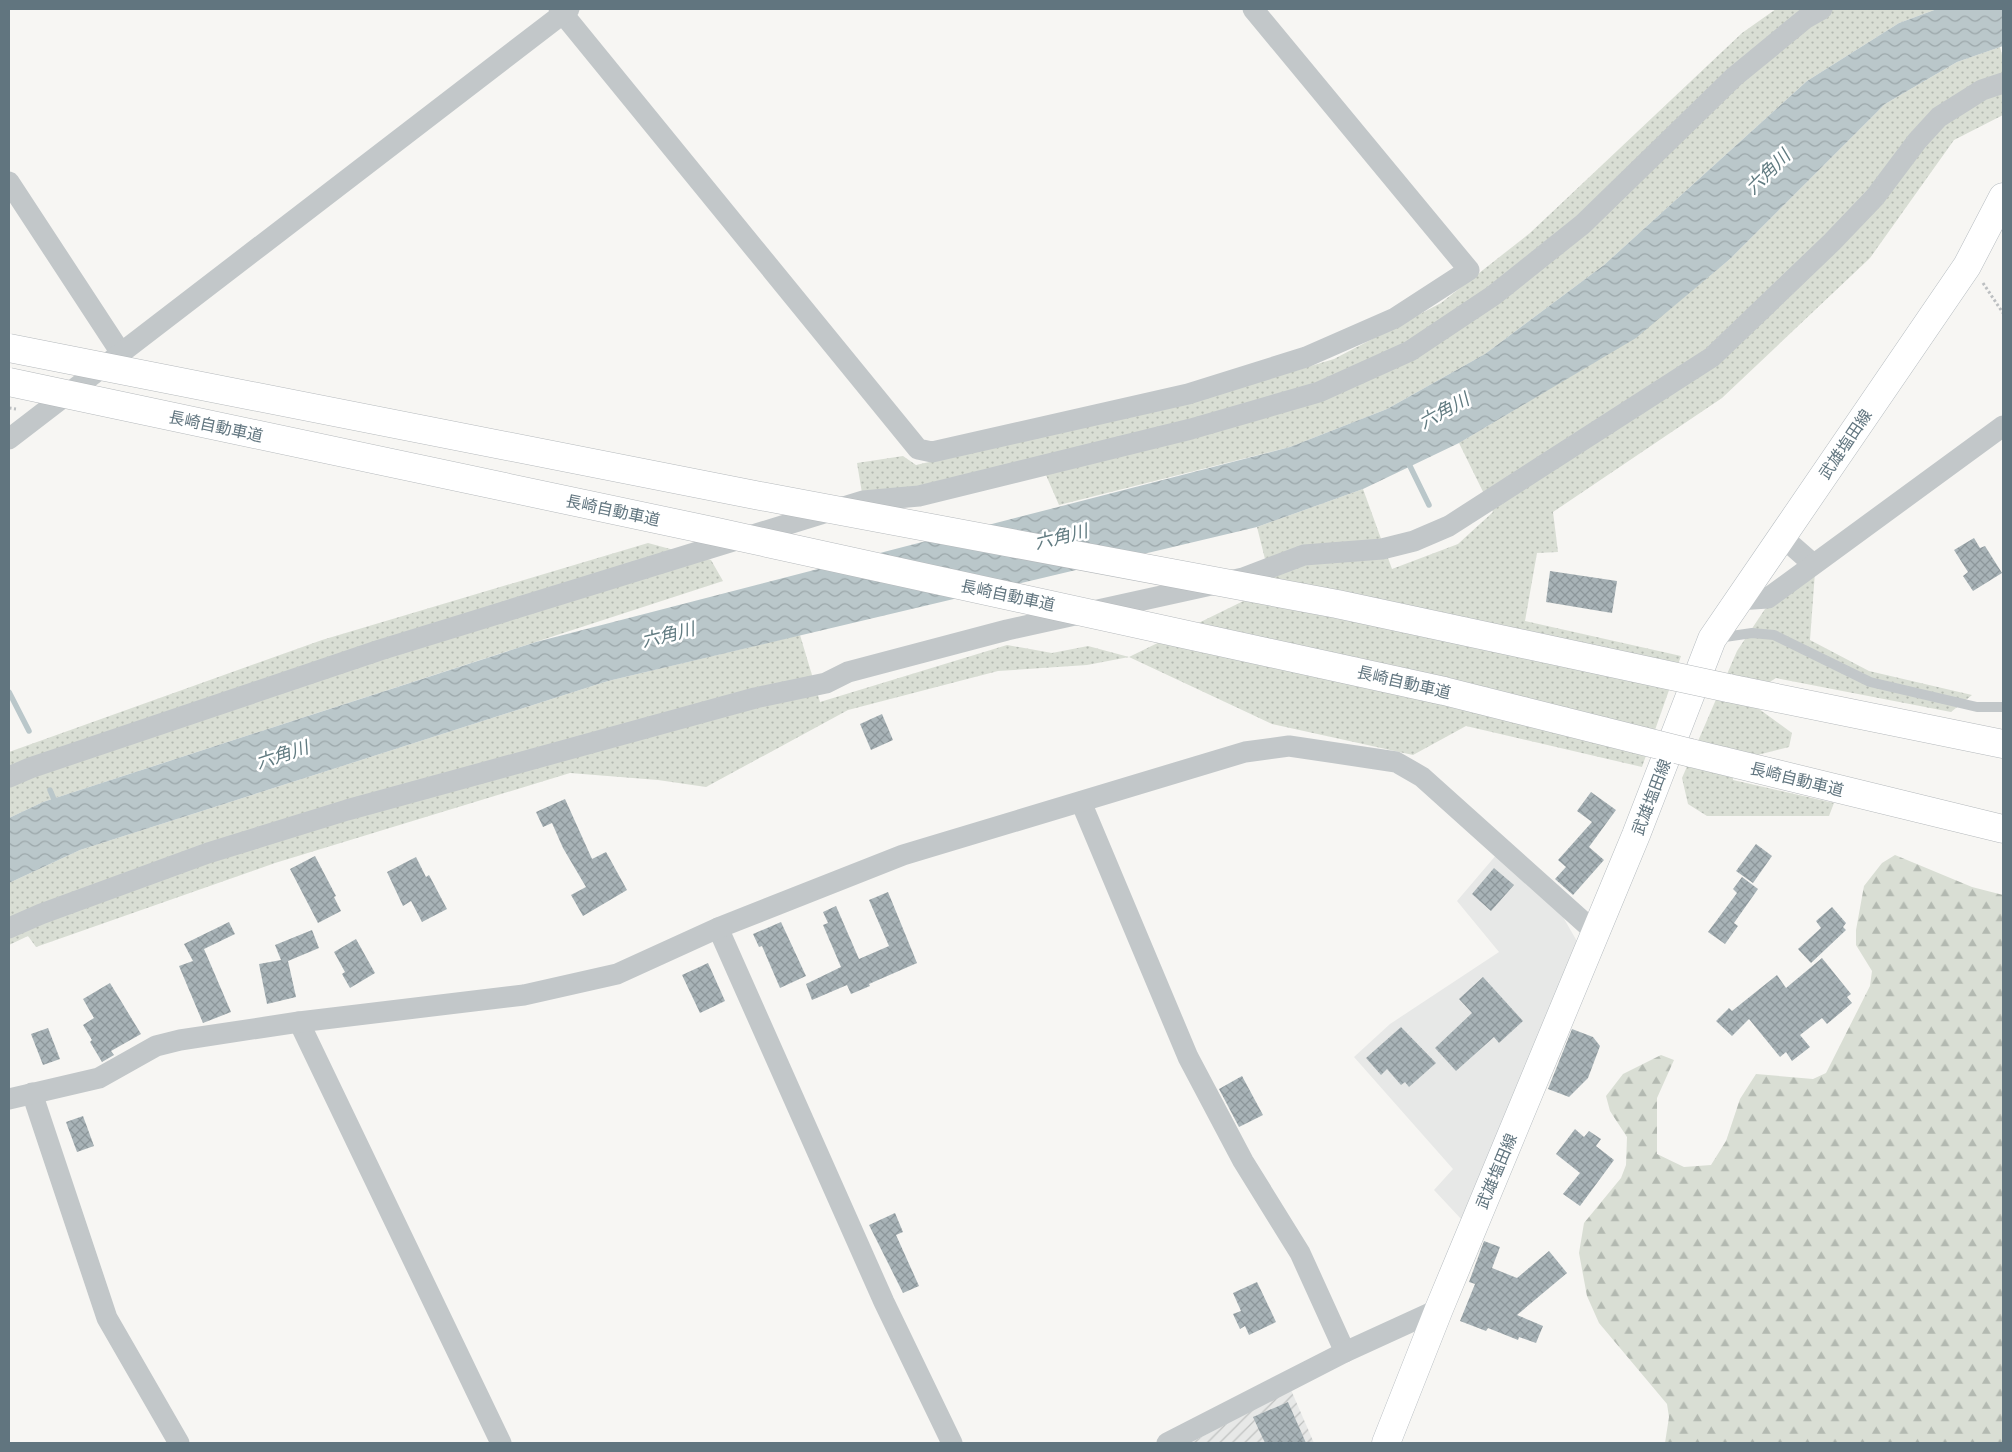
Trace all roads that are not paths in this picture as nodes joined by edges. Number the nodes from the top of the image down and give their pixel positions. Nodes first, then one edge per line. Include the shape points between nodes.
1 (1253, 9) edge
2 (1822, 9) edge
3 (563, 10) edge
4 (2003, 83) edge
5 (9, 182) edge
6 (2003, 197) edge
7 (9, 348) edge
8 (121, 353) junction
9 (9, 382) edge
10 (2003, 426) edge
11 (9, 439) edge
12 (1781, 536) junction
13 (1813, 564) junction
14 (1738, 600) junction
15 (1712, 639) junction
16 (2003, 707) edge
17 (2003, 744) edge
18 (9, 777) edge
19 (1081, 802) junction
20 (2003, 829) edge
21 (9, 928) edge
22 (718, 928) junction
23 (1596, 931) junction
24 (298, 1022) junction
25 (32, 1093) junction
26 (9, 1099) edge
27 (1439, 1309) junction
28 (1345, 1352) junction
29 (179, 1443) edge
30 (501, 1443) edge
31 (952, 1443) edge
32 (1167, 1443) edge
33 (1386, 1443) edge

1 - 3 street via 1469,270 1395,318 1306,358 1188,394 932,452 918,449
2 - 18 street via 1806,18 1734,77 1583,224 1494,295 1410,350 1319,392 1191,429 919,496 863,501 380,650
3 - 8 street
4 - 21 street via 1982,90 1939,118 1875,197 1712,357 1449,526 1414,541 1382,549 1304,556 1244,578 1008,630 848,672 826,683 755,698 375,802 208,853
5 - 8 street
6 - 12 main road, 武雄塩田線 via 1967,266
7 - 17 main road, bridge via 755,495 1337,604
8 - 11 street
9 - 20 main road, 長崎自動車道, bridge via 1444,691
10 - 13 street
12 - 13 street
12 - 14 main road, 武雄塩田線
13 - 14 street via 1768,598
14 - 15 main road, 武雄塩田線
15 - 16 lane via 1752,633 1774,635 1870,682 1977,707
15 - 23 main road, 武雄塩田線
19 - 22 street via 903,855
19 - 23 street via 1245,752 1289,746 1396,762 1422,777
19 - 28 street via 1188,1057 1243,1161 1300,1253
22 - 24 street via 617,974 590,982 524,995
22 - 31 street via 884,1302
23 - 27 main road, 武雄塩田線
24 - 25 street via 156,1046 99,1078
24 - 30 street
25 - 26 street
25 - 29 street via 107,1318
27 - 28 street
27 - 33 main road, 武雄塩田線
28 - 32 street

